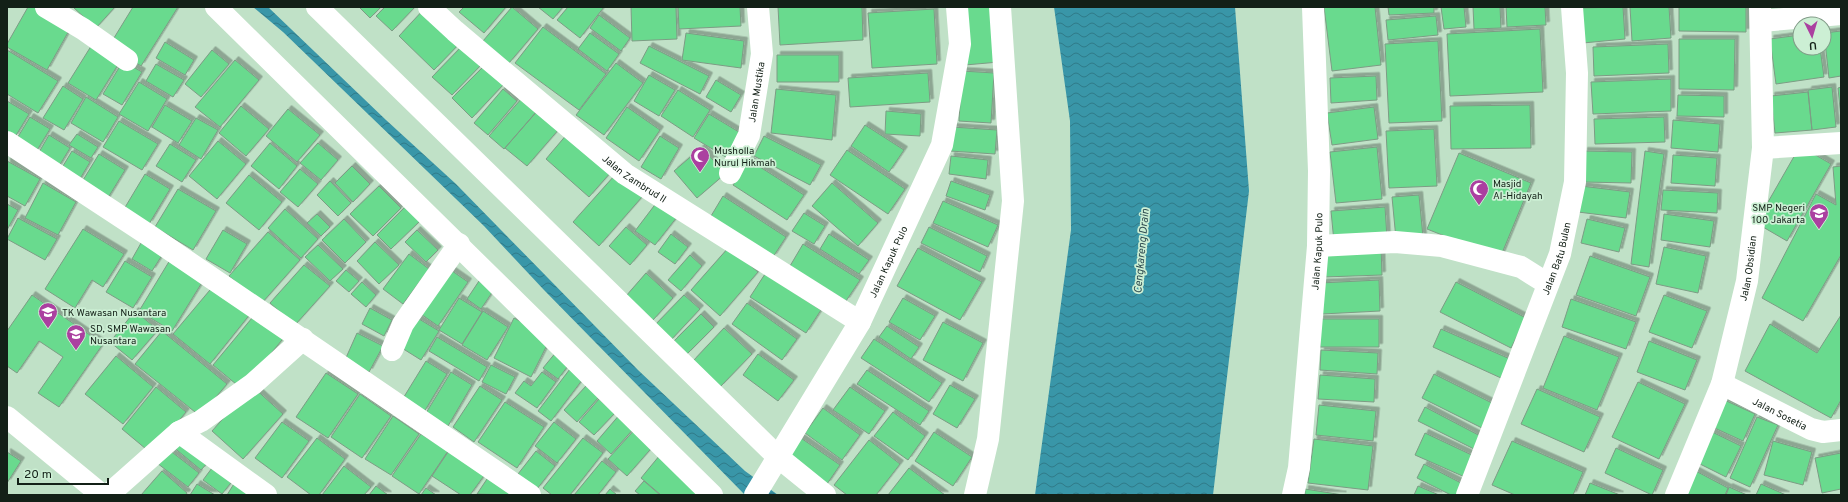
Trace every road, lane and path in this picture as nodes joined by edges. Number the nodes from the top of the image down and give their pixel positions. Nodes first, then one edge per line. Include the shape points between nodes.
1 (46, 7) edge
2 (216, 7) edge
3 (317, 7) edge
4 (429, 7) edge
5 (758, 7) edge
6 (957, 7) edge
7 (1000, 7) edge
8 (1313, 7) edge
9 (1572, 7) edge
10 (1760, 14) edge
11 (1841, 14) edge
12 (127, 60) dead end
13 (7, 142) edge
14 (1841, 143) edge
15 (1763, 148) junction
16 (730, 172) dead end
17 (459, 244) junction
18 (1318, 246) junction
19 (1548, 284) junction
20 (860, 322) junction
21 (303, 340) junction
22 (392, 350) dead end
23 (1722, 384) junction
24 (7, 417) edge
25 (1841, 430) edge
26 (179, 432) junction
27 (778, 457) junction
28 (760, 488) edge
29 (102, 495) edge
30 (108, 495) edge
31 (266, 495) edge
32 (530, 495) edge
33 (712, 495) edge
34 (825, 495) edge
35 (975, 495) edge
36 (1293, 495) edge
37 (1467, 495) edge
38 (1676, 495) edge

1 - 12 street
2 - 17 street
3 - 27 street
4 - 20 street, Jalan Zambrud II via 625,174
5 - 16 street, Jalan Mustika via 762,54 749,135
6 - 20 street, Jalan Kapuk Pulo via 960,44 942,145
7 - 35 street via 1013,201 988,439
8 - 18 street, Jalan Kapuk Pulo via 1319,171
9 - 19 street, Jalan Batu Bulan via 1577,73 1574,182 1560,254
10 - 11 street
10 - 15 street, Jalan Obsidian
13 - 21 street
14 - 15 street
15 - 23 street, Jalan Obsidian via 1747,281
17 - 22 street via 403,324
17 - 33 street
18 - 19 street via 1395,242 1442,246 1521,267
18 - 36 street, Jalan Kapuk Pulo via 1299,468
19 - 37 street, Jalan Batu Bulan
20 - 27 street, Jalan Kapuk Pulo
21 - 26 street via 253,384 201,421
21 - 32 street
23 - 25 street, Jalan Sosetia via 1811,428 1823,432
23 - 38 street, Jalan Obsidian
24 - 29 street
26 - 30 street
26 - 31 street
27 - 28 street, Jalan Kapuk Pulo
27 - 34 street

